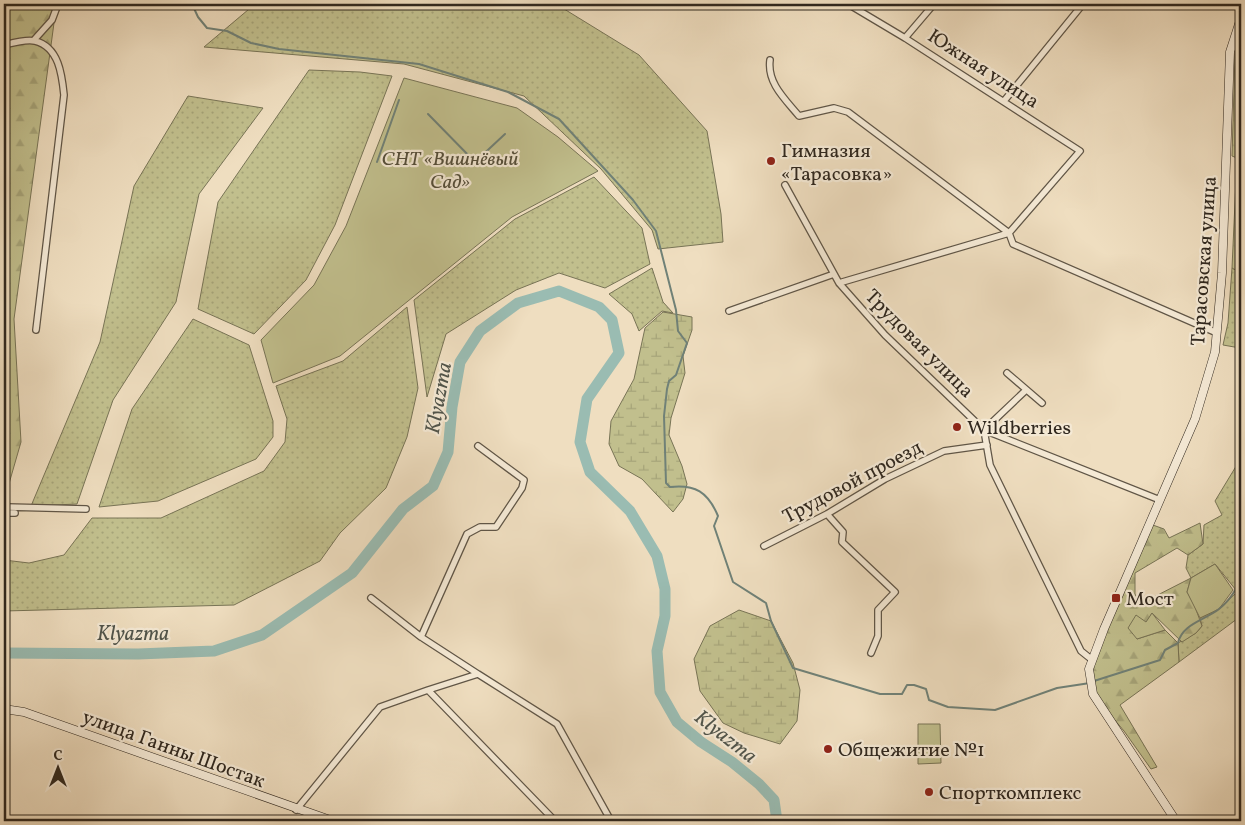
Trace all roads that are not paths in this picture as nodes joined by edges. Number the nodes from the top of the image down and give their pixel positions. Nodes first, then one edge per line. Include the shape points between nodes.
1 (58, 4) edge
2 (848, 4) edge
3 (934, 4) edge
4 (1082, 4) edge
5 (1241, 18) edge
6 (905, 38) junction
7 (34, 40) junction
8 (4, 45) edge
9 (770, 60) dead end
10 (1004, 101) junction
11 (785, 185) dead end
12 (1009, 233) junction
13 (834, 274) junction
14 (839, 283) junction
15 (729, 311) dead end
16 (36, 330) dead end
17 (1217, 333) junction
18 (1007, 373) dead end
19 (1025, 390) junction
20 (1042, 403) dead end
21 (984, 430) junction
22 (987, 445) junction
23 (478, 446) dead end
24 (1160, 500) junction
25 (7, 507) dead end
26 (86, 509) dead end
27 (4, 513) edge
28 (15, 513) dead end
29 (827, 514) junction
30 (764, 546) dead end
31 (371, 598) dead end
32 (421, 637) junction
33 (871, 653) dead end
34 (1091, 659) junction
35 (478, 674) junction
36 (428, 690) junction
37 (4, 709) edge
38 (296, 810) junction
39 (333, 821) edge
40 (556, 821) edge
41 (611, 821) edge
42 (1176, 821) edge

1 - 7 street via 52,20
2 - 6 street, Южная улица
3 - 6 street
4 - 10 street
5 - 17 main road, Тарасовская улица via 1230,52
6 - 10 street, Южная улица
7 - 8 street
7 - 16 street via 50,48 61,70 64,96
9 - 12 street via 768,70 776,88 799,116 834,108 848,112
10 - 12 street, Южная улица via 1080,151
11 - 13 street, Трудовая улица
12 - 14 street
12 - 17 street via 1013,244
13 - 14 street, Трудовая улица
13 - 15 street
14 - 21 street, Трудовая улица via 885,335
17 - 24 main road, Тарасовская улица via 1208,379 1195,419
18 - 19 street
19 - 20 street
19 - 21 street
21 - 22 street
21 - 24 street
22 - 29 street, Трудовой проезд via 944,451 885,479
22 - 34 street via 990,465 1081,652
23 - 32 street via 524,480 522,488 496,526 480,527 467,534
24 - 34 main road, Тарасовская улица
25 - 26 street
27 - 28 street
29 - 30 street, Трудовой проезд
29 - 33 street via 843,532 842,542 895,592 878,610 878,636
31 - 32 street
32 - 35 street
34 - 42 main road, Тарасовская улица via 1092,686
35 - 36 street
35 - 41 street via 557,724
36 - 38 street via 380,707
36 - 40 street
37 - 38 main road, улица Ганны Шостак via 24,712
38 - 39 main road, улица Ганны Шостак

